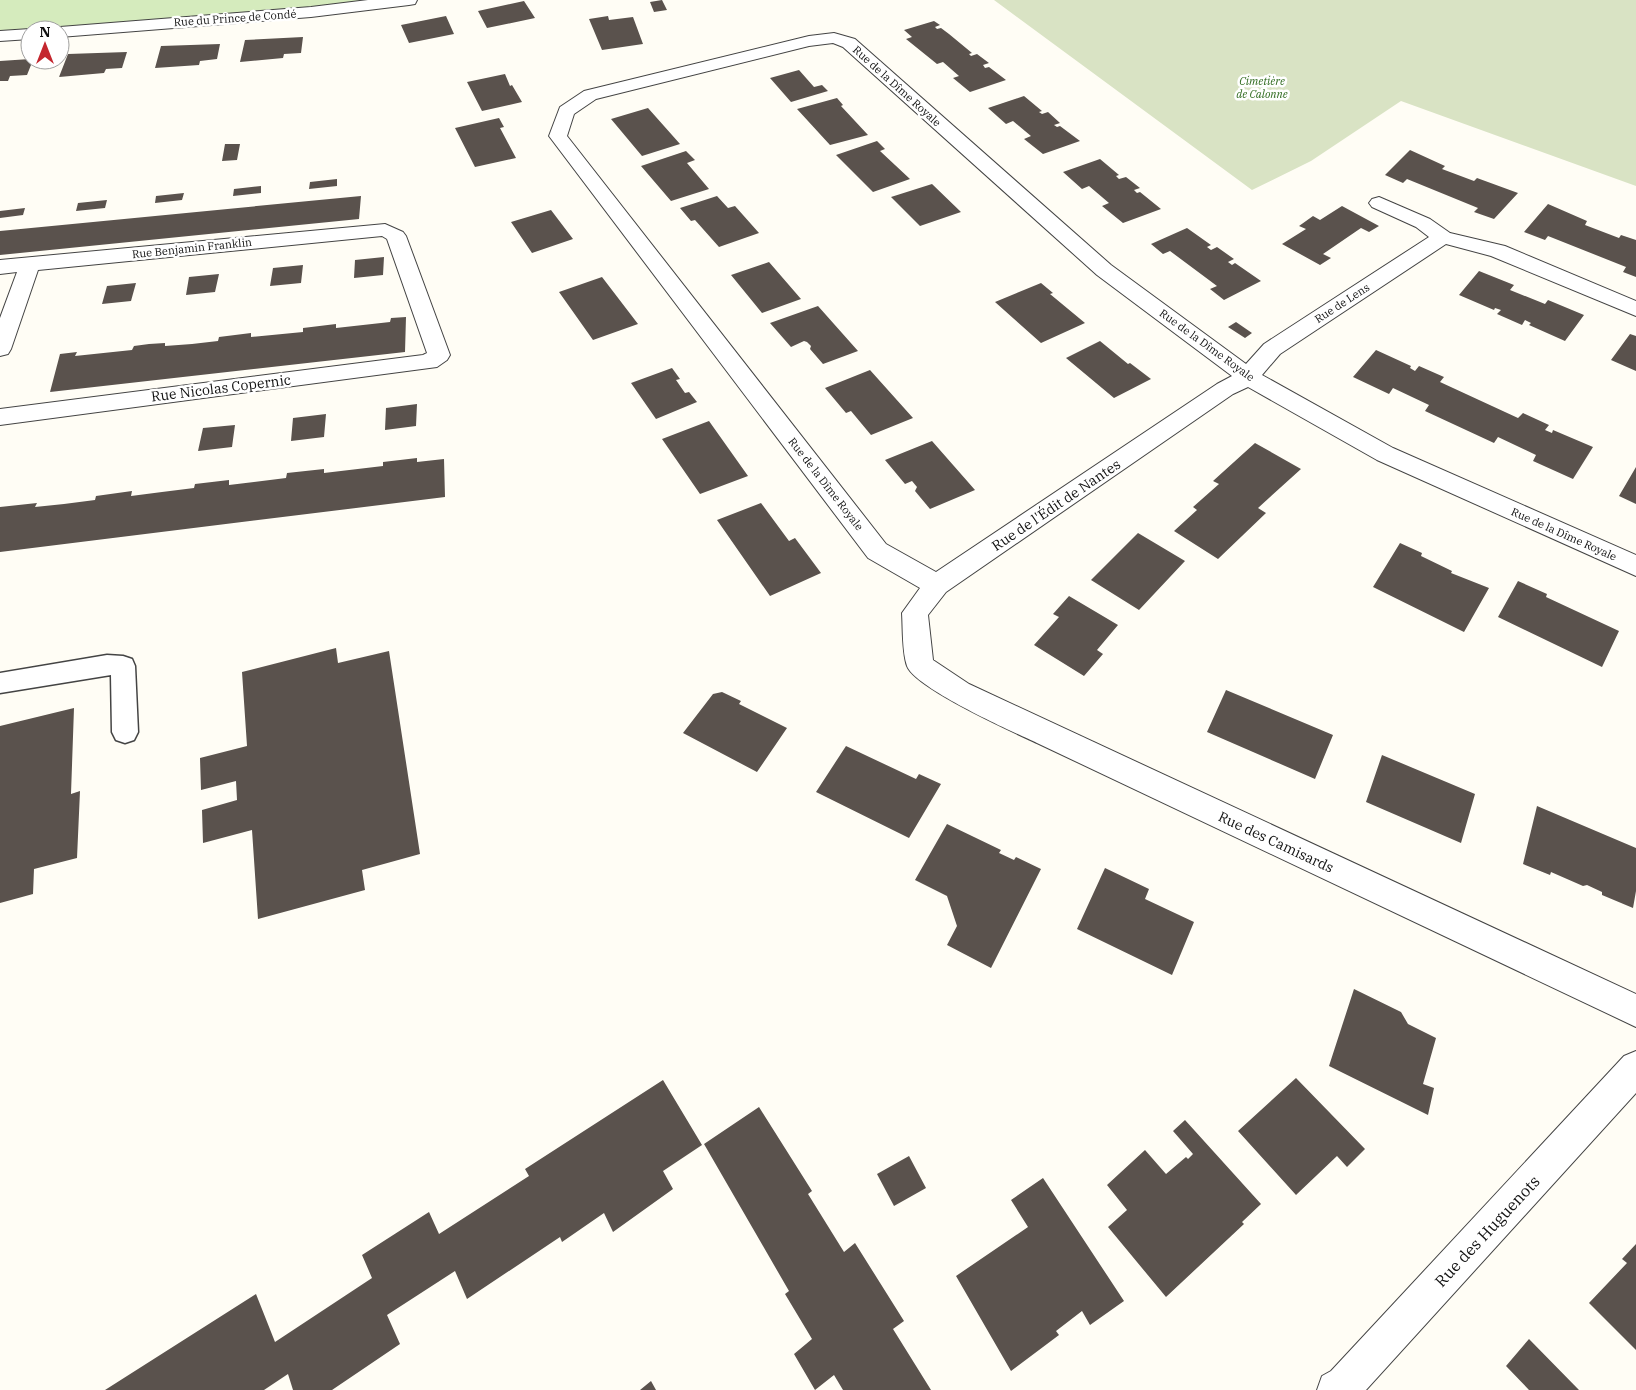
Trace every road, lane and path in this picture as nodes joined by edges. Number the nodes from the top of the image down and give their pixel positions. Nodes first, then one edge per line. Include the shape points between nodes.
1 (398, 1) edge
2 (70, 31) edge
3 (20, 35) edge
4 (0, 36) edge
5 (1379, 203) dead end
6 (1443, 237) junction
7 (30, 264) junction
8 (0, 267) edge
9 (1636, 309) edge
10 (0, 349) edge
11 (439, 355) joint
12 (1248, 376) junction
13 (0, 416) edge
14 (1636, 566) edge
15 (938, 585) junction
16 (920, 665) joint
17 (0, 683) edge
18 (125, 732) dead end
19 (1636, 1012) edge
20 (1636, 1068) edge
21 (1336, 1390) edge

1 - 2 street, Rue du Prince de Condé via 311,12
3 - 4 street
5 - 6 street
6 - 9 street via 1498,251
6 - 12 street, Rue de Lens via 1272,348
7 - 8 street, Rue Benjamin Franklin
7 - 10 street
7 - 11 street, Rue Benjamin Franklin via 385,230 396,236
11 - 13 street, Rue Nicolas Copernic via 429,362
12 - 14 street, Rue de la Dîme Royale via 1385,454
12 - 15 street, Rue de l'Édit de Nantes
12 - 15 street, Rue de la Dîme Royale via 1104,270 849,43 834,38 800,43 590,95 566,111 558,136 877,551
15 - 16 street, Rue de l'Édit de Nantes via 915,613
16 - 19 street, Rue des Camisards via 959,692 1012,718
17 - 18 lane via 107,665 123,666
20 - 21 street, Rue des Huguenots via 1345,1385

